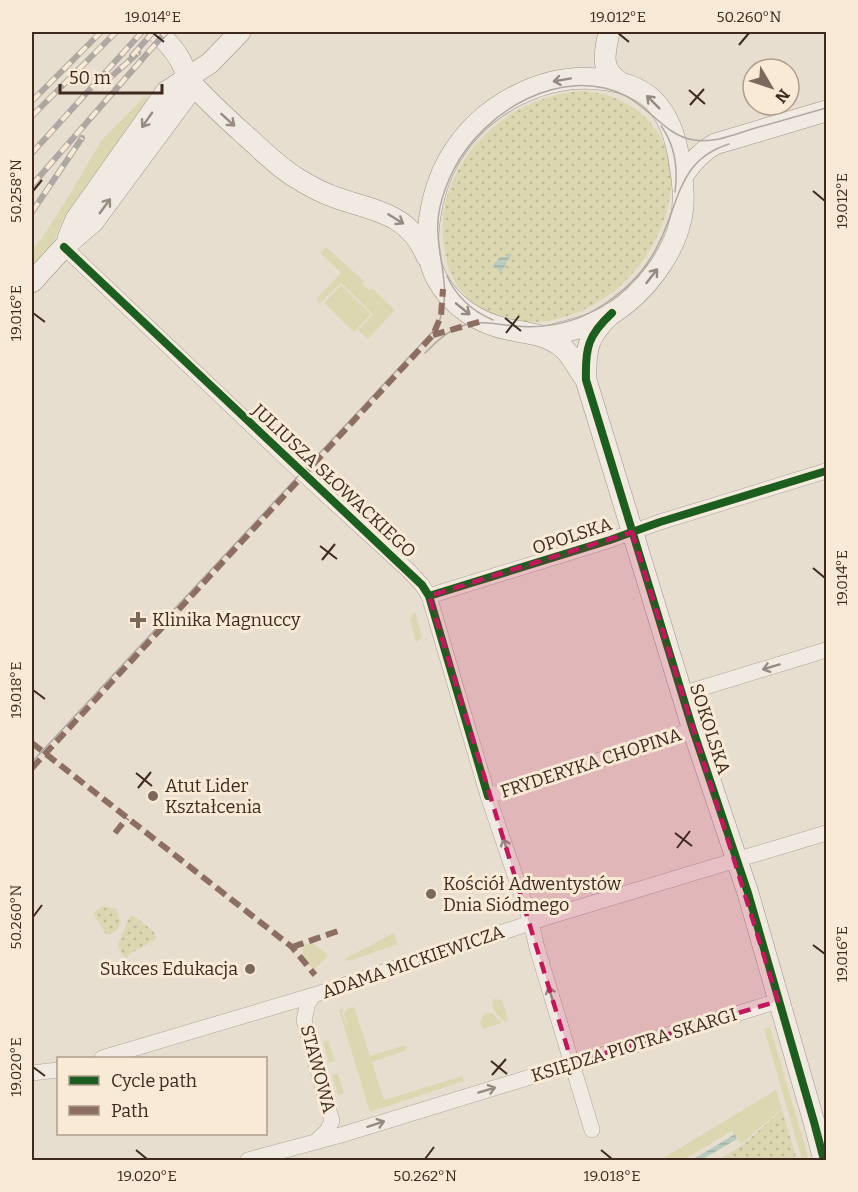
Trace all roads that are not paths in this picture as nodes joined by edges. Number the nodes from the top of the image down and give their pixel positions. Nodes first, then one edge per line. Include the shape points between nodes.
1 (157, 32) edge
2 (240, 32) edge
3 (609, 32) edge
4 (187, 78) junction
5 (621, 82) junction
6 (826, 111) edge
7 (672, 135) junction
8 (716, 144) junction
9 (682, 177) junction
10 (64, 247) junction
11 (432, 269) junction
12 (32, 282) edge
13 (612, 313) junction
14 (545, 337) junction
15 (586, 380) junction
16 (826, 471) edge
17 (632, 532) junction
18 (429, 596) junction
19 (826, 650) edge
20 (682, 694) junction
21 (693, 730) junction
22 (488, 796) junction
23 (826, 833) edge
24 (738, 860) junction
25 (531, 922) junction
26 (314, 995) junction
27 (778, 1001) junction
28 (109, 1057) edge
29 (572, 1063) junction
30 (57, 1070) edge
31 (32, 1073) edge
32 (592, 1130) dead end
33 (316, 1141) junction
34 (248, 1161) edge
35 (824, 1161) edge

1 - 4 street via 182,61
2 - 4 street via 216,57
3 - 5 street via 605,64 613,78
4 - 10 street via 188,93 178,107 93,222
4 -> 11 street via 287,172 319,191 403,223 420,242
7 -> 5 street via 667,119 653,100
5 -> 11 street via 574,78 555,81 521,92 483,119 451,156 433,200 428,238
6 - 8 street
7 - 8 street via 692,144
7 - 9 street
8 - 9 street via 696,158
13 -> 9 street via 643,287 670,248 681,219
10 - 12 street
10 - 18 street, JULIUSZA SŁOWACKIEGO via 417,578
11 -> 14 street via 446,292 471,315 495,326
13 - 14 street
13 - 15 street, SOKOLSKA via 588,344
14 - 15 street, SOKOLSKA via 565,350
15 - 17 street, SOKOLSKA
16 - 17 street, OPOLSKA
17 - 18 street, OPOLSKA
17 - 20 street, SOKOLSKA
18 - 22 street, JULIUSZA SŁOWACKIEGO
19 -> 20 street
20 - 21 street, SOKOLSKA
21 - 22 street, FRYDERYKA CHOPINA
21 - 24 street, SOKOLSKA
25 -> 22 street, JULIUSZA SŁOWACKIEGO
23 - 24 street, ADAMA MICKIEWICZA
24 - 25 street, ADAMA MICKIEWICZA
24 - 27 street, SOKOLSKA
25 - 26 street, ADAMA MICKIEWICZA
29 -> 25 street, JULIUSZA SŁOWACKIEGO
26 - 28 street, ADAMA MICKIEWICZA
26 - 33 street, STAWOWA via 304,1020 332,1121
27 - 29 street, KSIĘDZA PIOTRA SKARGI
27 - 35 street, SOKOLSKA
29 - 32 street, JULIUSZA SŁOWACKIEGO
33 -> 29 street, KSIĘDZA PIOTRA SKARGI
30 - 31 street
33 - 34 street, KSIĘDZA PIOTRA SKARGI

